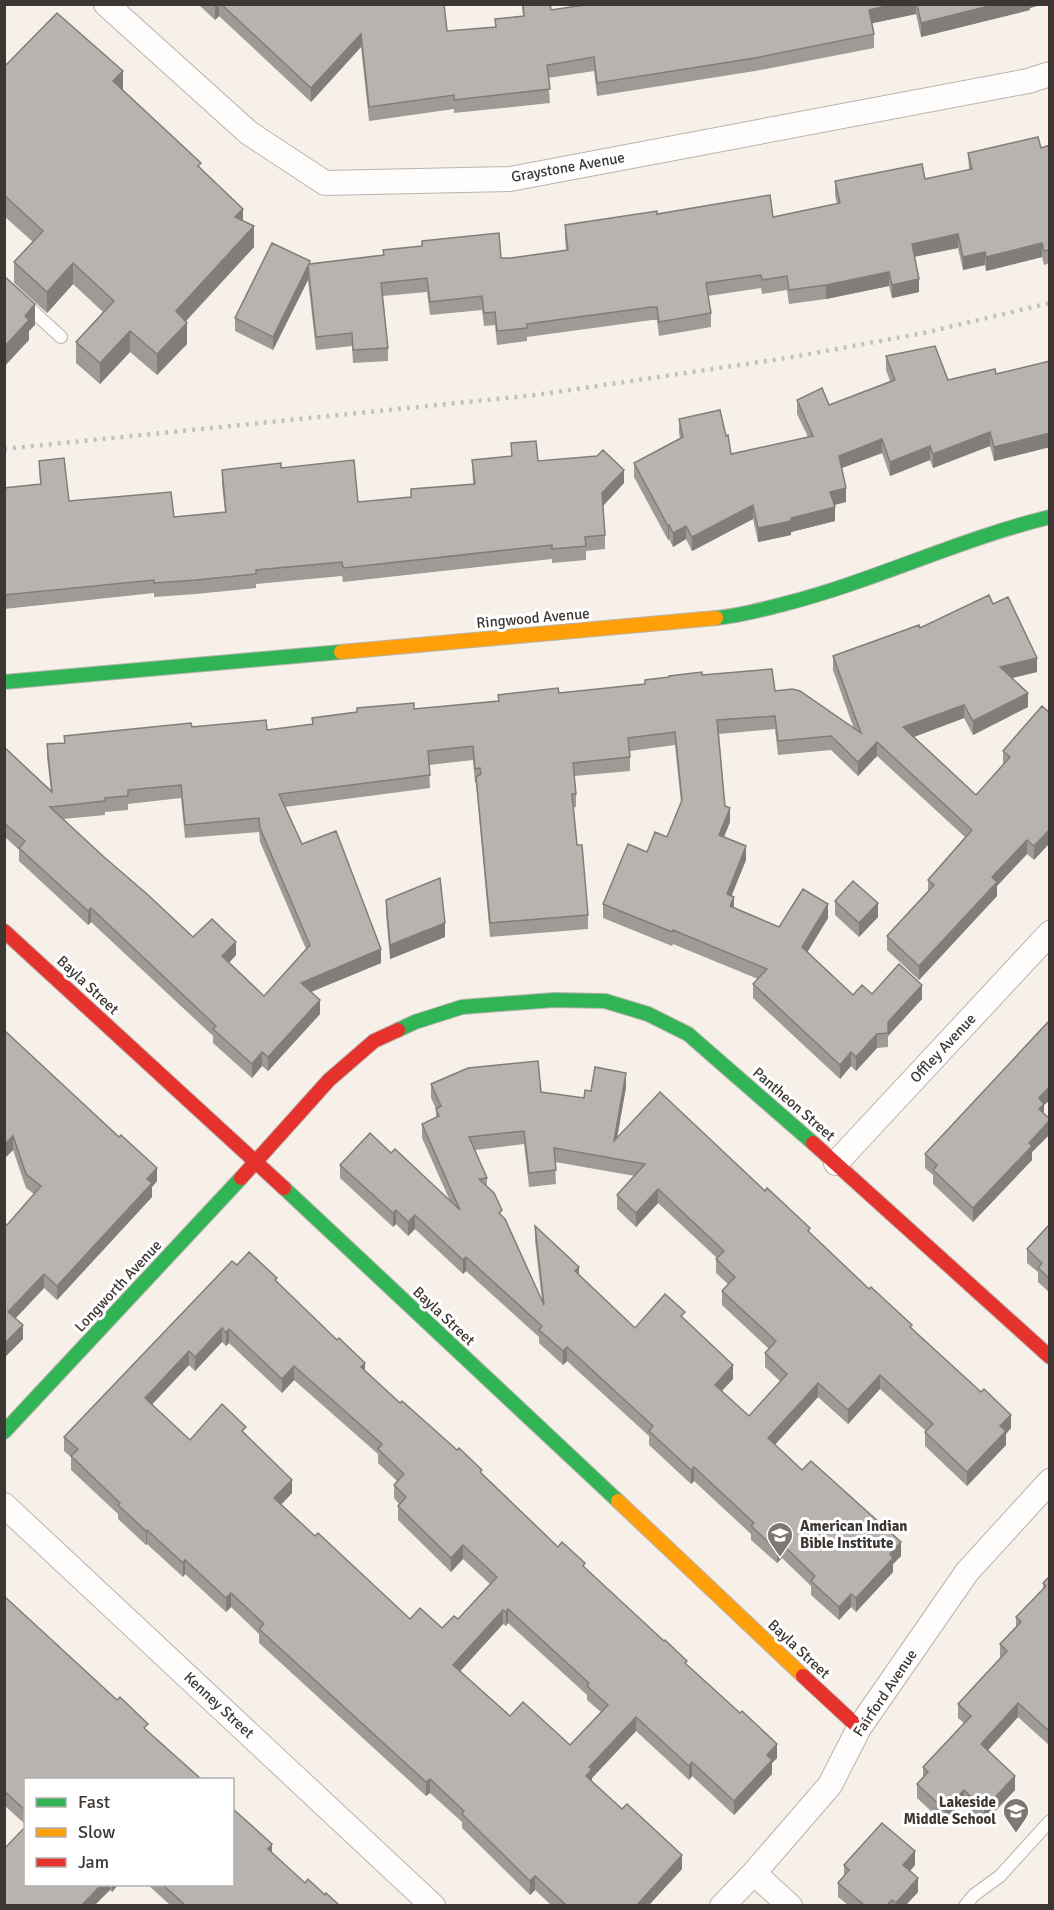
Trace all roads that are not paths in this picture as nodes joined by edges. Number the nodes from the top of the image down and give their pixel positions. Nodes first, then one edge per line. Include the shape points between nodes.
1 (106, 4) edge
2 (1050, 74) edge
3 (4, 285) edge
4 (61, 337) dead end
5 (1050, 517) edge
6 (4, 682) edge
7 (4, 931) edge
8 (1050, 933) edge
9 (256, 1162) junction
10 (836, 1163) junction
11 (1050, 1357) edge
12 (4, 1432) edge
13 (1050, 1481) edge
14 (4, 1504) edge
15 (859, 1728) junction
16 (1050, 1821) edge
17 (754, 1872) junction
18 (434, 1905) edge
19 (722, 1905) edge
20 (790, 1905) edge
21 (965, 1905) edge

1 - 2 street, Graystone Avenue via 249,133 325,183 510,179
3 - 4 lane
5 - 6 street, Ringwood Avenue via 1008,527 828,593 733,617
7 - 9 street, Bayla Street
8 - 10 street, Offley Avenue
9 - 10 street, Pantheon Street via 329,1080 374,1041 462,1007 554,1000 605,1001 648,1014 688,1034
9 - 12 street, Longworth Avenue
9 - 15 street, Bayla Street
10 - 11 street, Pantheon Street
13 - 15 street, Fairford Avenue via 967,1572
14 - 18 street, Kenney Street
15 - 17 street, Fairford Avenue via 830,1785
16 - 21 lane via 1000,1876
17 - 19 street, Fairford Avenue
17 - 20 street

